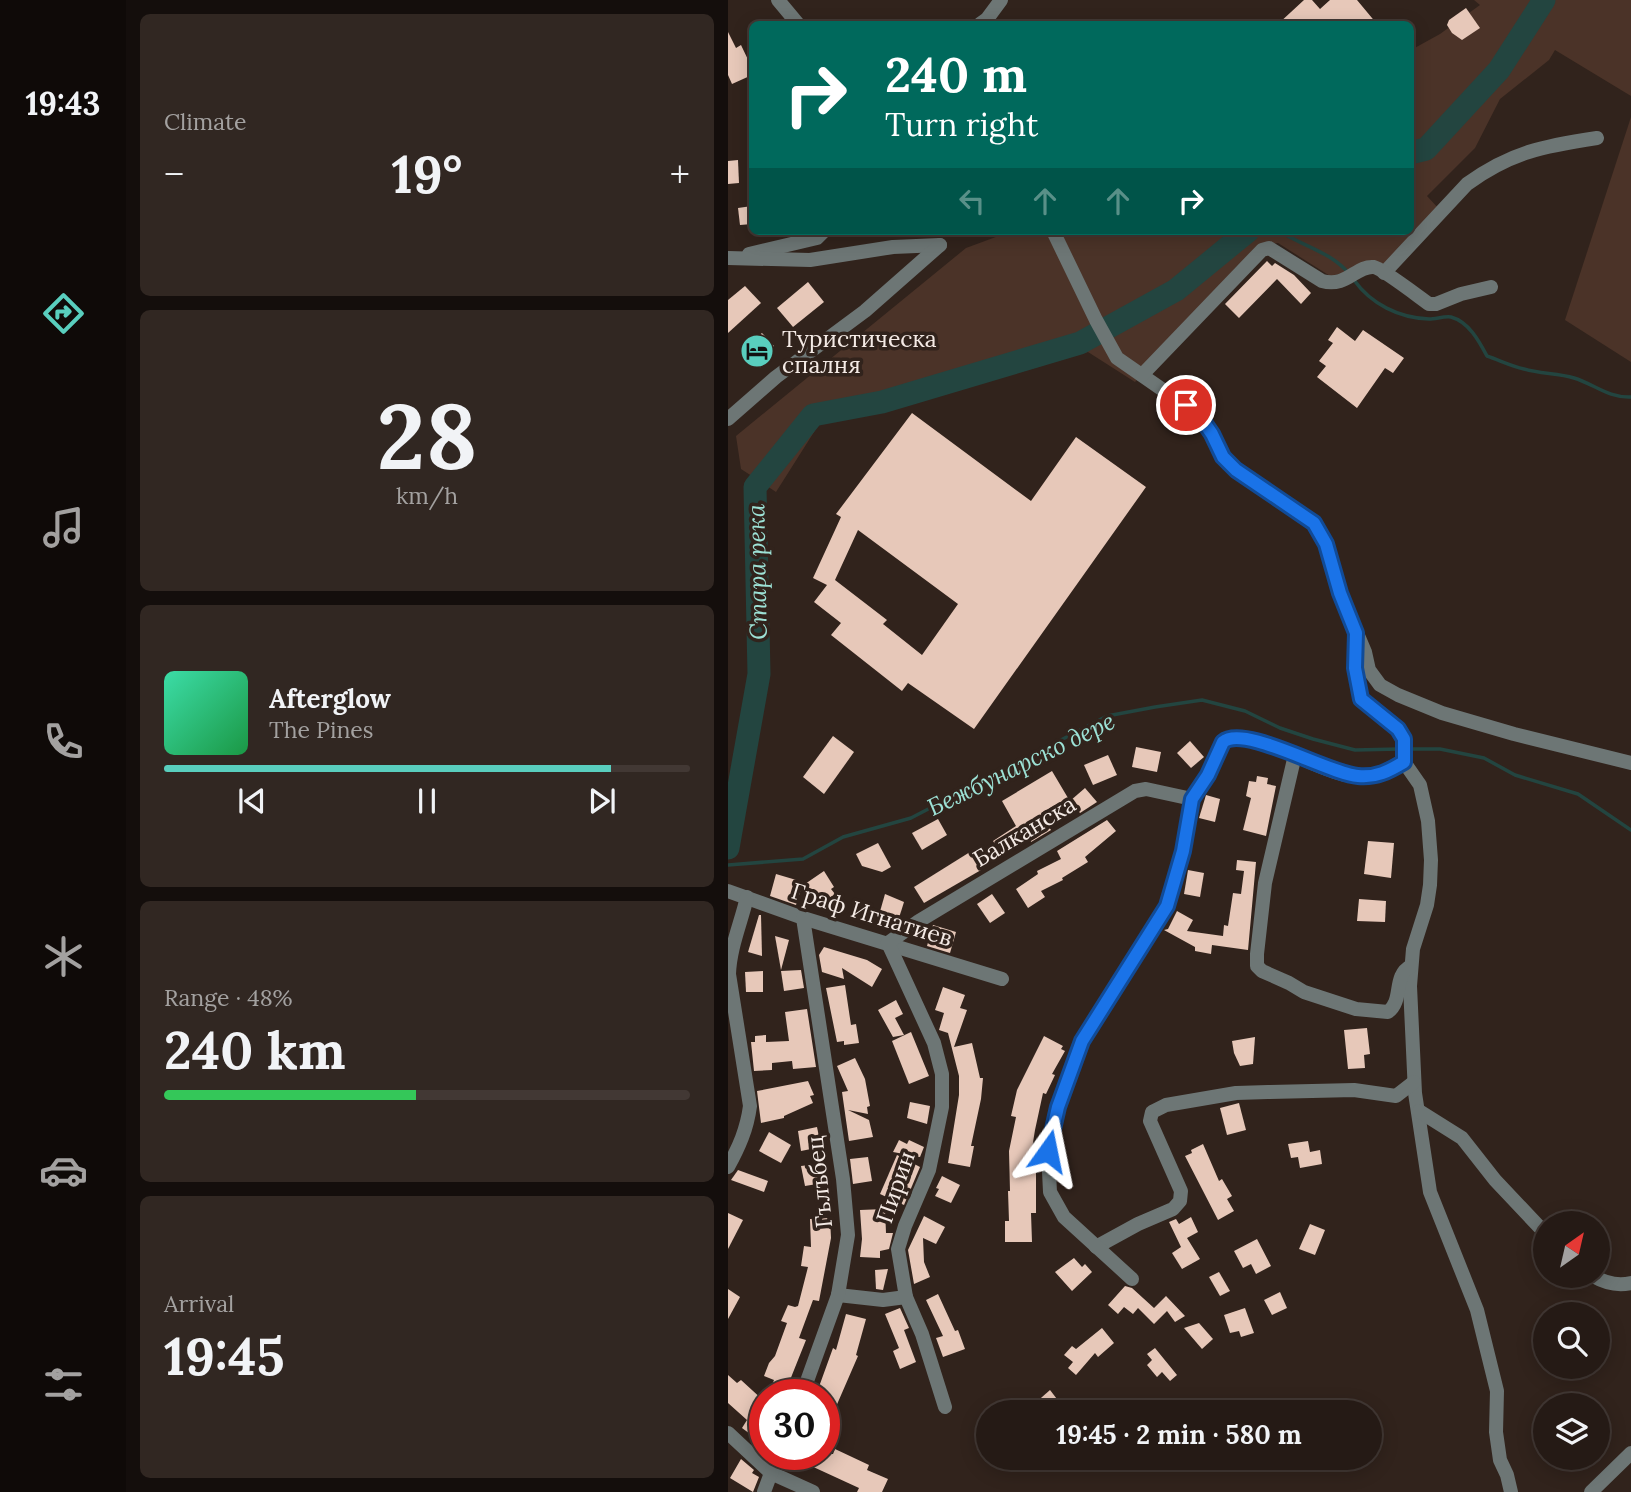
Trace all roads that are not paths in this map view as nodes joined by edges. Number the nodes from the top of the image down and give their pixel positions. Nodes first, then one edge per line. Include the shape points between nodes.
1 (778, 0) edge
2 (1001, 0) edge
3 (796, 21) edge
4 (984, 21) edge
5 (1597, 138) dead end
6 (820, 235) edge
7 (1055, 235) edge
8 (731, 258) edge
9 (1384, 273) junction
10 (1491, 287) dead end
11 (1142, 375) junction
12 (728, 419) edge
13 (1356, 633) junction
14 (1295, 755) junction
15 (1404, 758) junction
16 (1631, 763) edge
17 (1192, 799) junction
18 (728, 891) edge
19 (747, 897) junction
20 (803, 918) junction
21 (888, 943) junction
22 (1411, 966) junction
23 (1002, 979) dead end
24 (1414, 1082) junction
25 (1419, 1111) junction
26 (728, 1167) edge
27 (1533, 1221) edge
28 (1096, 1247) junction
29 (1132, 1279) dead end
30 (1610, 1282) edge
31 (1631, 1283) edge
32 (838, 1295) junction
33 (906, 1297) junction
34 (808, 1379) edge
35 (945, 1407) dead end
36 (728, 1433) edge
37 (1631, 1452) edge
38 (772, 1470) edge
39 (771, 1473) junction
40 (764, 1492) edge
41 (813, 1492) edge
42 (1511, 1492) edge
43 (1591, 1492) edge

1 - 3 street
2 - 4 street
5 - 9 street via 1525,151 1478,176
6 - 8 street
7 - 11 street via 1117,358
8 - 12 street via 810,260 940,245
9 - 10 street via 1429,304
9 - 11 street via 1366,268 1338,283 1322,281 1269,247
11 - 13 street via 1199,415 1223,457 1236,470 1314,523 1326,544
13 - 15 street via 1355,668 1361,699 1390,721 1404,739
13 - 16 street via 1369,670 1380,685 1398,695 1442,713
14 - 15 street via 1358,776 1385,773
14 - 17 street via 1252,740 1223,742
14 - 22 street via 1265,883 1258,966 1315,996 1356,1009 1388,1012 1396,1001 1400,977
15 - 22 street via 1420,785 1431,860 1428,895
17 - 21 street, Балканска via 1146,789 1135,791
17 - 28 street via 1167,906 1082,1041 1048,1151 1050,1192 1064,1217
18 - 19 street, Граф Игнатиев
19 - 20 street, Граф Игнатиев
19 - 26 street via 729,957 729,974 750,1106 743,1139
20 - 21 street, Граф Игнатиев
20 - 32 street, Гълъбец via 847,1219
21 - 23 street, Граф Игнатиев
21 - 33 street, Пирин via 934,1043 942,1074 942,1107 929,1170 898,1249
22 - 24 street
24 - 25 street
24 - 28 street via 1396,1096 1354,1090 1236,1093 1156,1109 1150,1121 1181,1191 1180,1201 1173,1209
25 - 27 street via 1462,1138
25 - 42 street via 1430,1192 1477,1310 1497,1391 1496,1432
28 - 29 street
30 - 31 street
32 - 33 street via 883,1300
32 - 34 street, Гълъбец
33 - 35 street, Пирин
36 - 39 street
37 - 43 street
38 - 39 street
39 - 40 street
39 - 41 street

